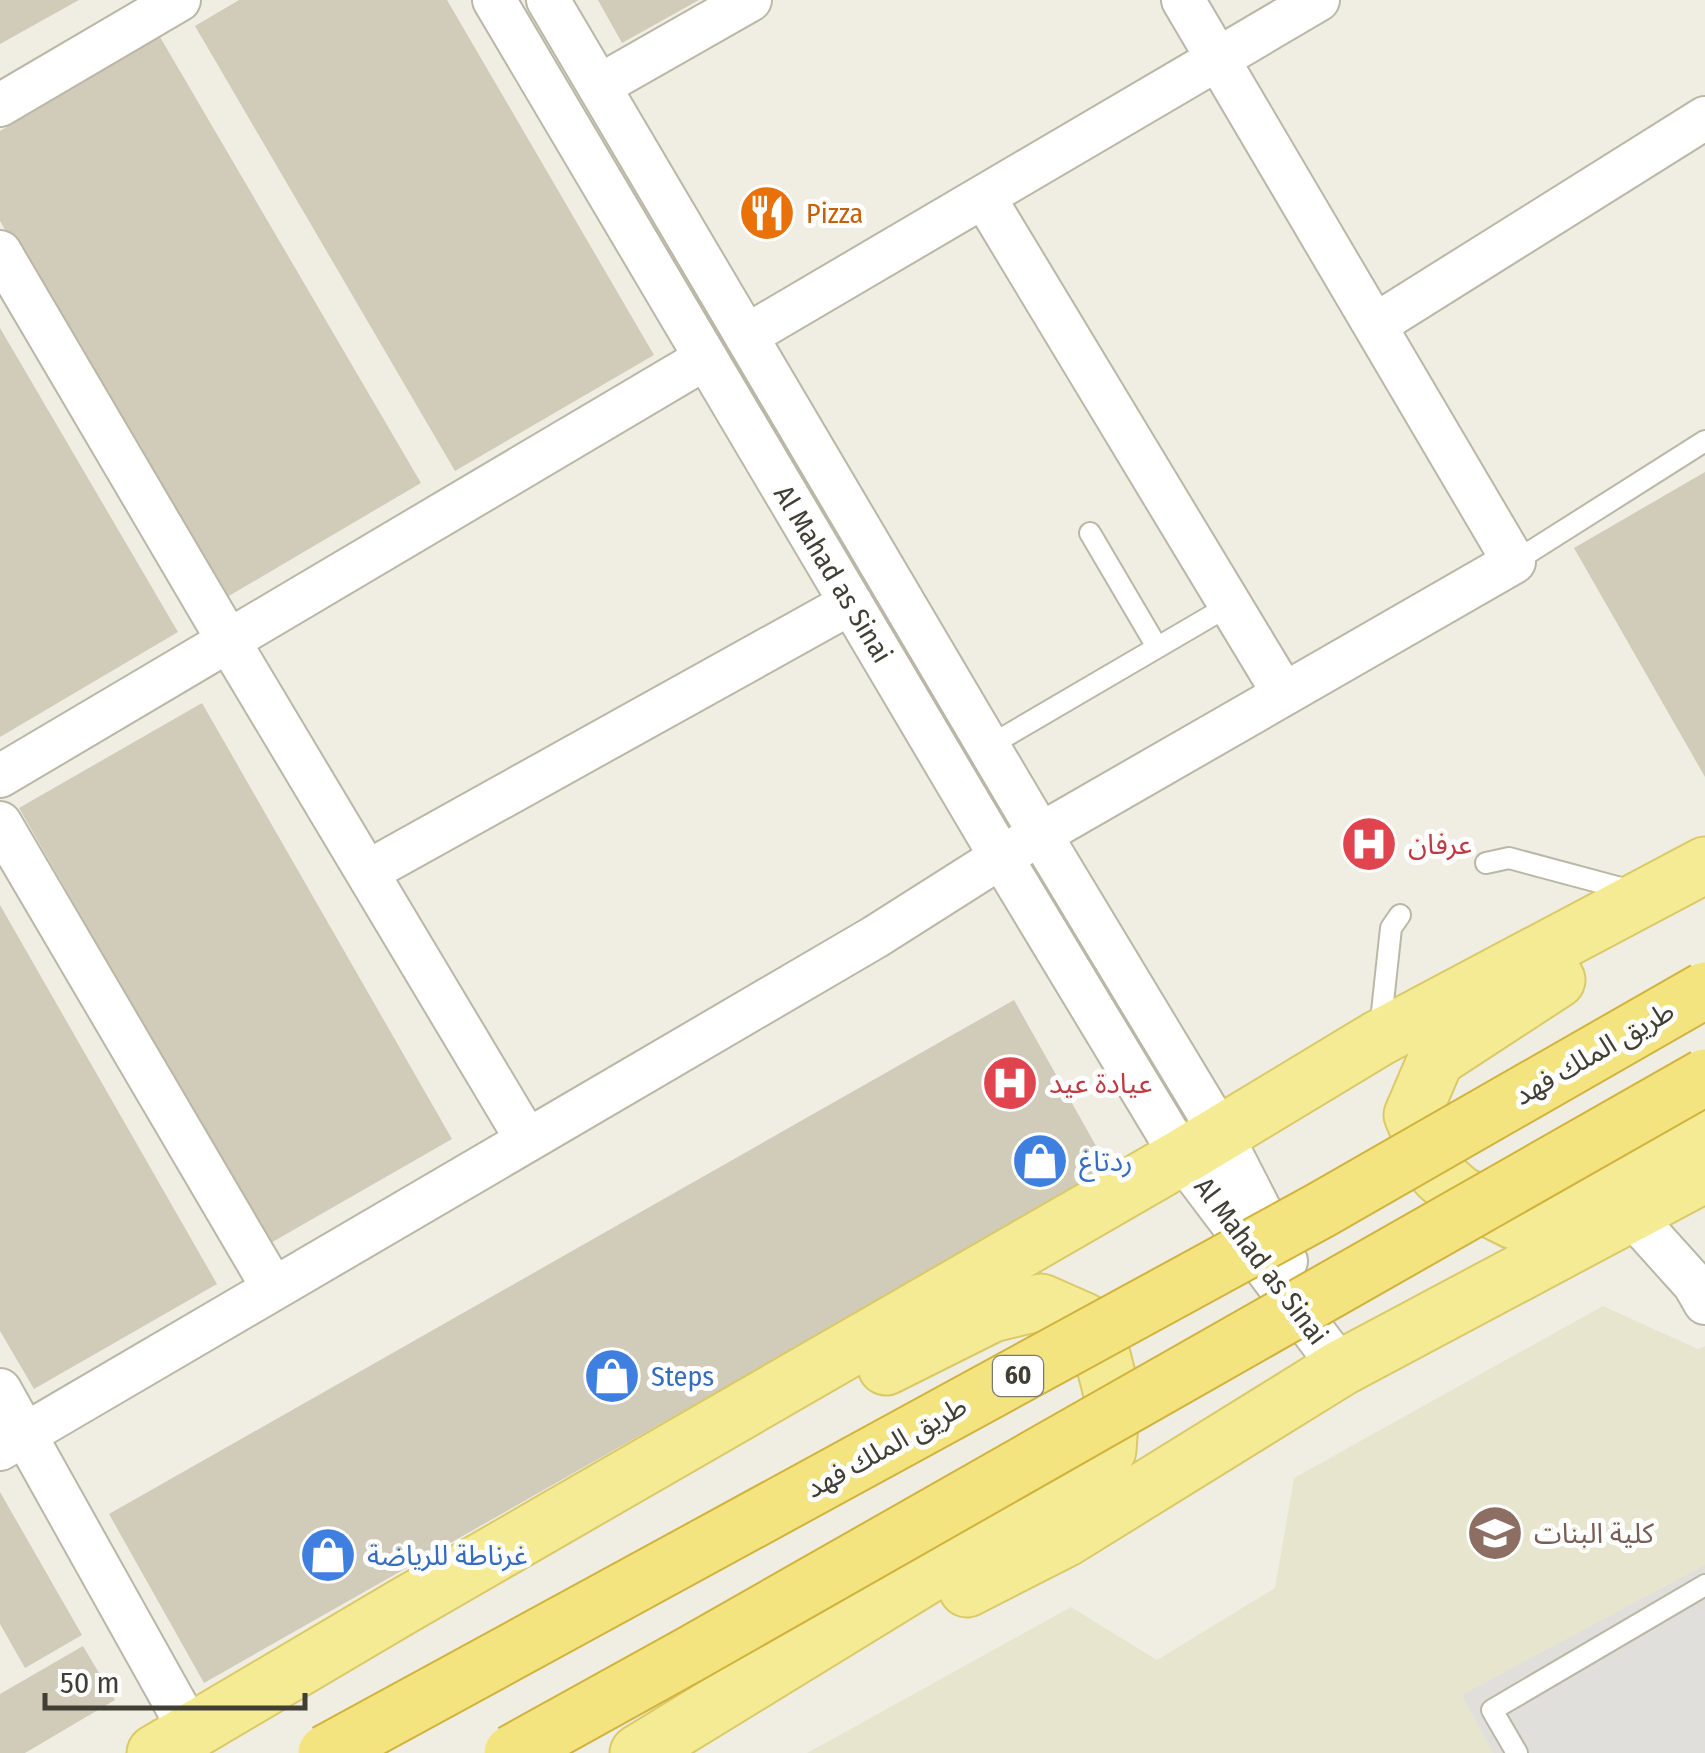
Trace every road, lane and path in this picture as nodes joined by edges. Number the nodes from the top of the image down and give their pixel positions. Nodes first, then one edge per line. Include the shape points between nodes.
1 (179, 0) edge
2 (494, 0) edge
3 (548, 0) edge
4 (750, 0) edge
5 (1183, 0) edge
6 (1318, 0) edge
7 (1218, 59) junction
8 (598, 86) junction
9 (0, 105) edge
10 (1705, 118) edge
11 (984, 196) junction
12 (0, 252) edge
13 (1374, 325) junction
14 (746, 336) junction
15 (706, 358) junction
16 (1705, 441) edge
17 (1090, 533) dead end
18 (1514, 562) junction
19 (851, 604) junction
20 (1230, 604) junction
21 (228, 640) junction
22 (1157, 647) junction
23 (1284, 694) junction
24 (989, 746) junction
25 (0, 776) edge
26 (0, 823) edge
27 (1040, 834) junction
28 (1002, 857) junction
29 (1486, 863) dead end
30 (1705, 864) edge
31 (367, 872) junction
32 (1705, 880) edge
33 (1648, 896) junction
34 (1400, 915) dead end
35 (1705, 990) edge
36 (1379, 1038) junction
37 (1705, 1077) edge
38 (1705, 1134) edge
39 (528, 1140) junction
40 (1202, 1145) junction
41 (1705, 1174) edge
42 (1631, 1214) junction
43 (272, 1288) junction
44 (1705, 1303) edge
45 (1341, 1368) junction
46 (0, 1390) edge
47 (13, 1441) edge
48 (1705, 1585) edge
49 (402, 1607) junction
50 (173, 1743) edge
51 (326, 1753) edge
52 (512, 1753) edge
53 (640, 1753) edge
54 (1517, 1753) edge

1 - 9 street
2 - 15 street, Al Mahad as Sinai
3 - 8 street, Al Mahad as Sinai
4 - 8 street
5 - 7 street
6 - 7 street
7 - 11 street
7 - 13 street
8 - 14 street, Al Mahad as Sinai
10 - 13 street
11 - 14 street
11 - 20 street
12 - 21 street
13 - 18 street
14 - 24 street, Al Mahad as Sinai
15 - 19 street, Al Mahad as Sinai
15 - 21 street
16 - 18 lane
17 - 22 lane
18 - 23 street
19 - 28 street, Al Mahad as Sinai
19 - 31 street
20 - 22 lane
20 - 23 street
21 - 25 street
21 - 31 street
22 - 24 lane
23 - 27 street
24 - 27 street, Al Mahad as Sinai
26 - 43 street
27 - 28 street
27 - 40 street, Al Mahad as Sinai
28 - 39 street
28 - 40 street, Al Mahad as Sinai
29 - 33 lane via 1509,858
30 - 33 main road
31 - 39 street
32 - 38 main road via 1436,1060 1412,1115 1438,1176 1514,1221 1546,1217
33 - 36 main road
34 - 36 lane via 1391,928
35 - 51 highway, طريق الملك فهد / 60, bridge via 1303,1220
36 - 40 main road
37 - 52 highway, bridge
39 - 43 street
40 - 45 street, Al Mahad as Sinai
40 - 49 main road
41 - 42 main road
42 - 44 street
42 - 45 main road
43 - 47 street
45 - 53 main road via 1065,1539
46 - 47 street
47 - 50 street
48 - 54 lane via 1492,1710
49 - 50 main road
49 - 53 main road via 992,1314 1041,1302 1084,1321 1112,1394 1108,1450 1078,1483

